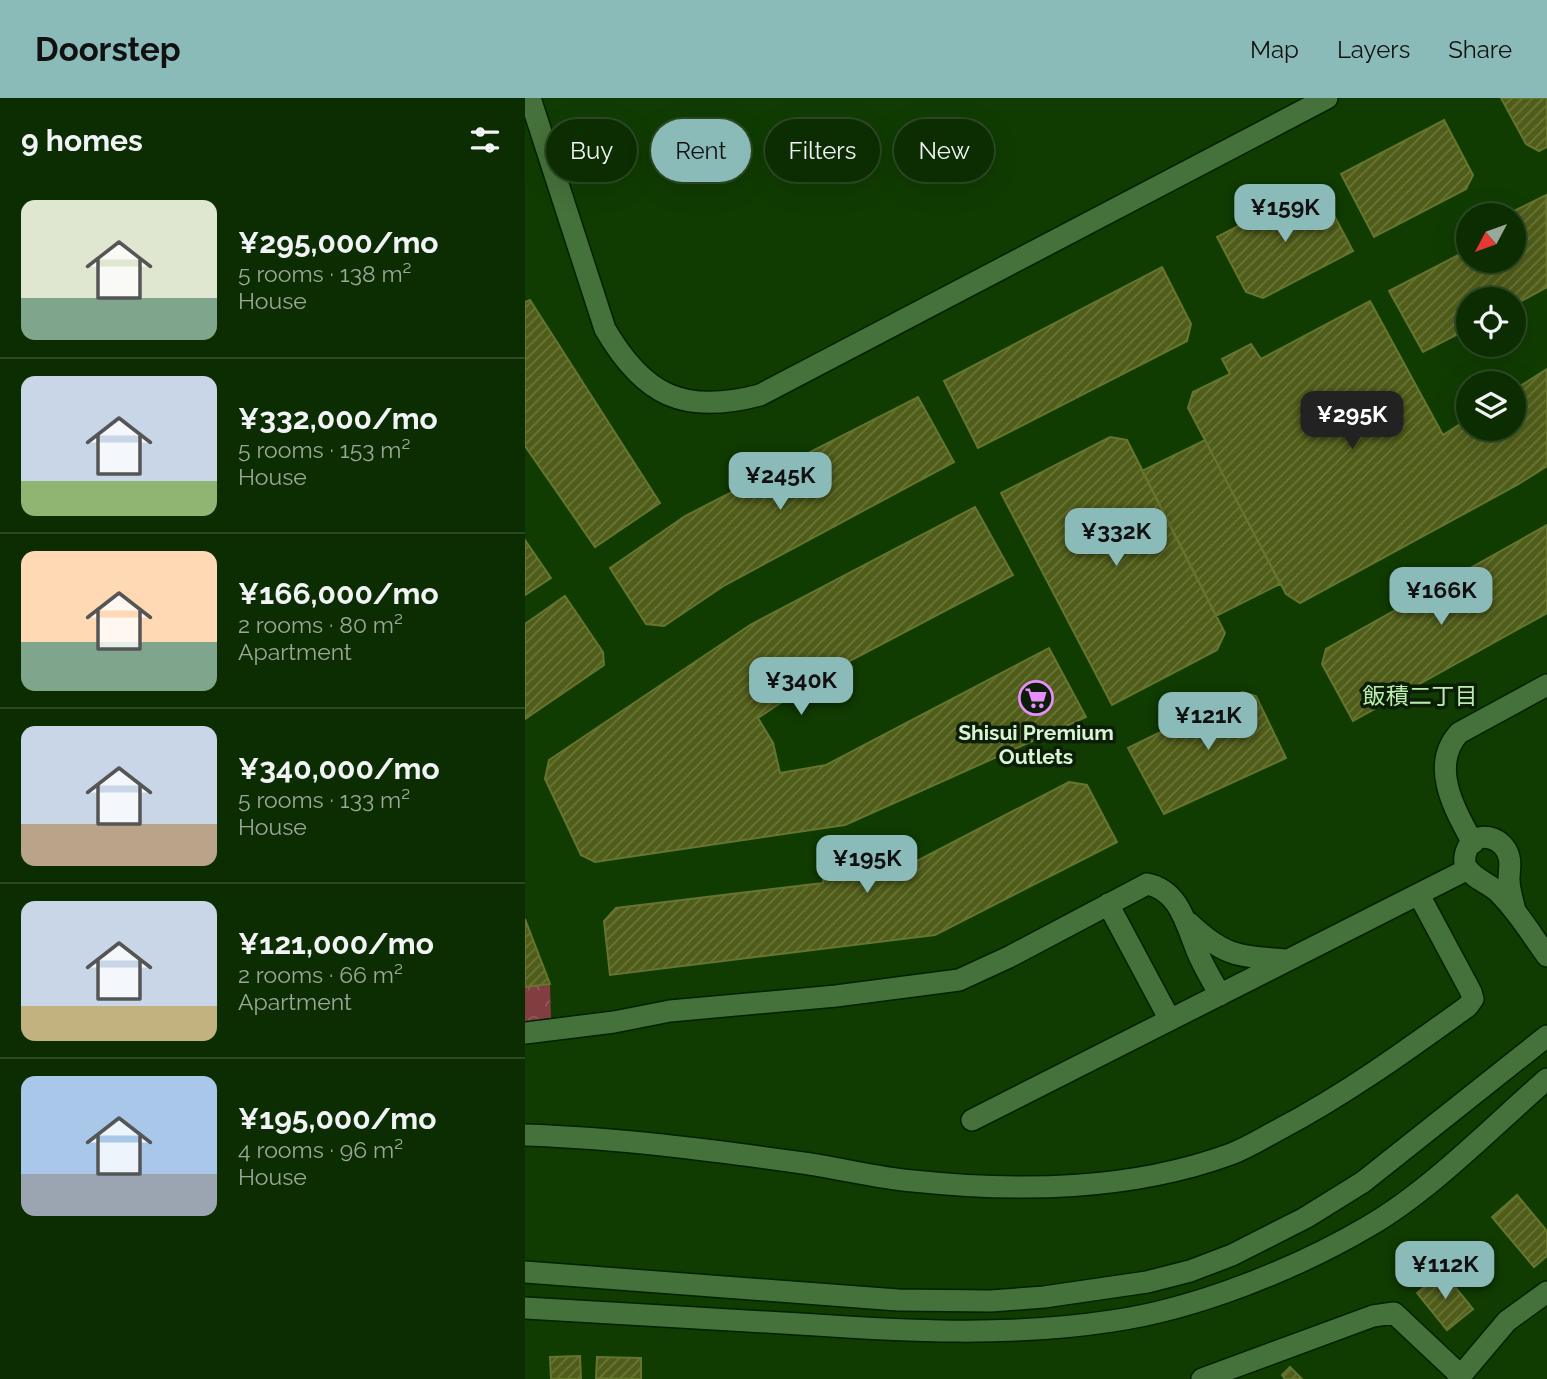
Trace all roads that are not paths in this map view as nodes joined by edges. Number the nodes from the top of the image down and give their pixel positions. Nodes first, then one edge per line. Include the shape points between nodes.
1 (530, 98) edge
2 (1327, 98) edge
3 (1547, 685) edge
4 (1473, 843) junction
5 (1468, 869) junction
6 (1419, 895) junction
7 (1108, 904) junction
8 (1515, 911) junction
9 (1187, 921) junction
10 (1547, 956) edge
11 (1288, 960) junction
12 (1220, 995) junction
13 (1171, 1020) junction
14 (525, 1033) edge
15 (1547, 1036) edge
16 (1547, 1079) edge
17 (972, 1120) dead end
18 (525, 1135) edge
19 (525, 1272) edge
20 (1547, 1292) edge
21 (525, 1308) edge
22 (1460, 1377) edge
23 (1202, 1379) edge

1 - 2 street via 605,329 618,352 637,375 658,390 703,404 759,395
3 - 4 street via 1452,741 1445,761 1449,792
4 - 5 street via 1466,853
4 - 8 street via 1483,836 1505,849
5 - 6 street
5 - 8 street
6 - 11 street
6 - 18 street via 1471,992 1468,1006 1312,1112 1234,1153 1184,1168 1130,1180 989,1186 910,1181 626,1140
7 - 9 street via 1147,884 1170,894
7 - 13 street
7 - 14 street via 959,980 670,1011
8 - 10 street
9 - 11 street via 1231,953
9 - 12 street
11 - 12 street
12 - 13 street
13 - 17 street
15 - 19 street via 1363,1182 1305,1218 1232,1255 1147,1282 991,1301 898,1300
16 - 21 street via 1421,1190 1370,1226 1252,1282 1115,1321 1058,1328 926,1332
20 - 22 street via 1507,1321
22 - 23 street via 1394,1313 1373,1316

